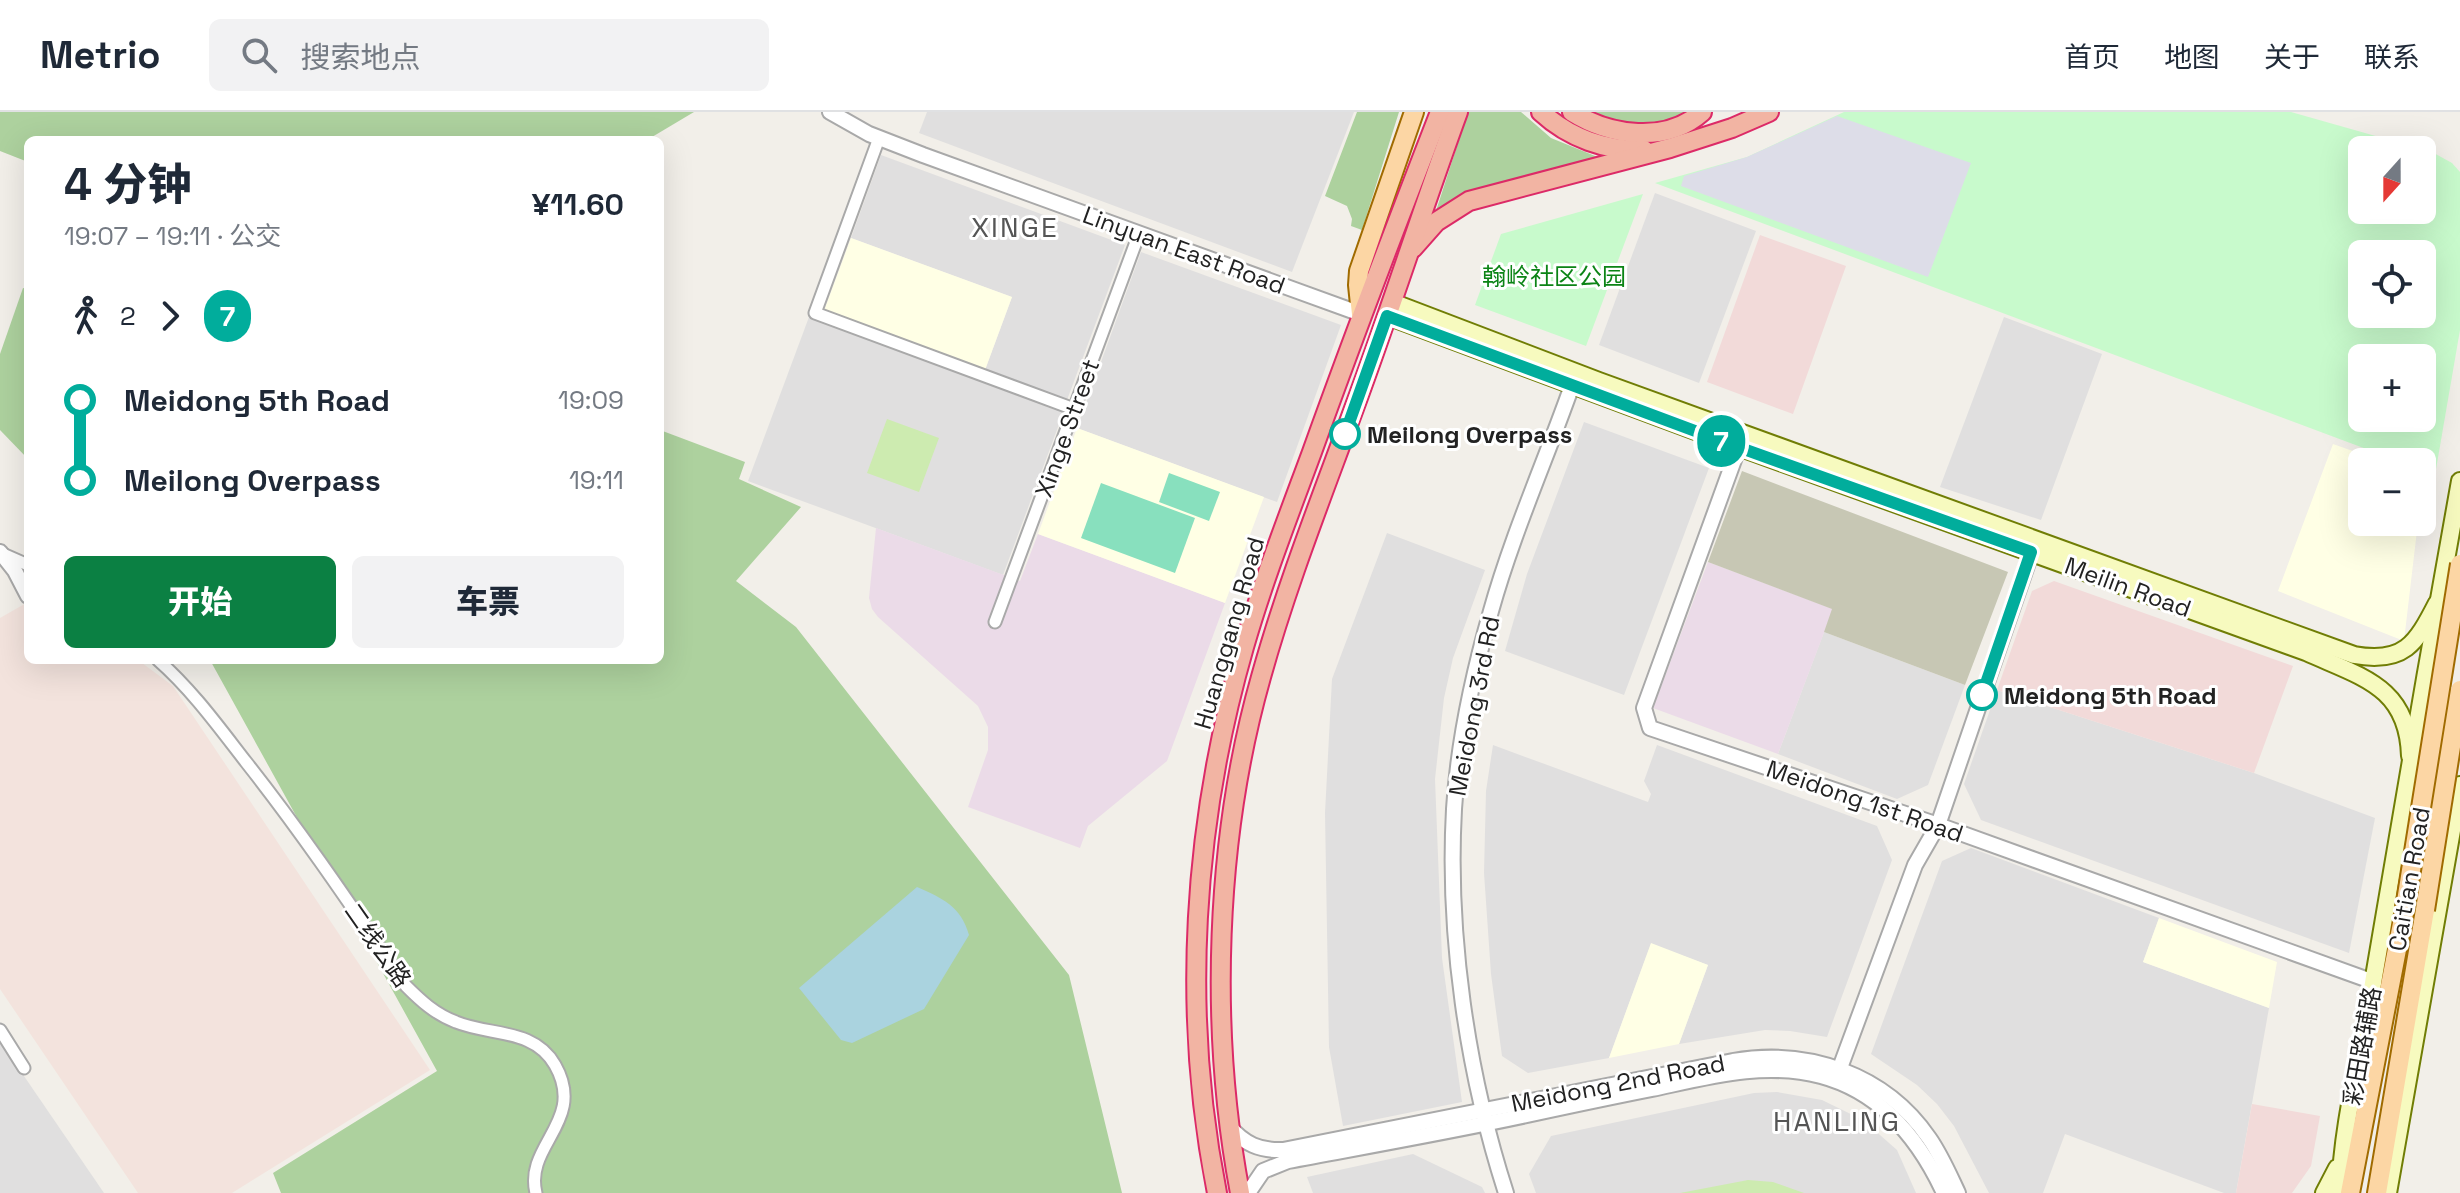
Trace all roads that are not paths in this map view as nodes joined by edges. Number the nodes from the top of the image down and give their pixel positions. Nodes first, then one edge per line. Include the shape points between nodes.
1 (830, 112) edge
2 (1414, 112) edge
3 (1440, 112) edge
4 (1458, 112) edge
5 (1541, 112) edge
6 (1702, 112) edge
7 (1769, 112) edge
8 (1567, 120) edge
9 (879, 138) junction
10 (1670, 148) junction
11 (1139, 234) junction
12 (1407, 257) junction
13 (1390, 309) junction
14 (1361, 314) junction
15 (1574, 379) junction
16 (1074, 409) junction
17 (1740, 440) junction
18 (2460, 481) edge
19 (2034, 546) junction
20 (1, 553) edge
21 (24, 563) edge
22 (2460, 564) edge
23 (24, 586) edge
24 (2437, 603) junction
25 (995, 622) dead end
26 (2309, 647) junction
27 (162, 664) edge
28 (2427, 666) junction
29 (2460, 687) edge
30 (2460, 705) edge
31 (2418, 709) junction
32 (2410, 756) junction
33 (2460, 785) edge
34 (1938, 825) junction
35 (2374, 982) junction
36 (0, 1030) edge
37 (24, 1068) dead end
38 (1838, 1075) junction
39 (1484, 1117) junction
40 (1229, 1126) junction
41 (2396, 1157) junction
42 (2341, 1159) junction
43 (536, 1193) edge
44 (1217, 1193) edge
45 (1240, 1193) edge
46 (1248, 1193) edge
47 (1506, 1193) edge
48 (1944, 1193) edge
49 (1958, 1193) edge
50 (2324, 1193) edge
51 (2340, 1193) edge
52 (2350, 1193) edge
53 (2377, 1193) edge
54 (2388, 1193) edge
55 (2403, 1193) edge

1 - 9 street, Linyuan East Road
2 - 14 main road via 1359,271
3 - 14 highway, Huanggang Road
4 - 12 highway, Huanggang Road
5 - 8 highway
6 - 8 highway via 1661,132
7 - 10 highway
8 - 10 highway via 1598,144
9 - 11 street, Linyuan East Road
9 - 16 street via 815,313
10 - 12 highway via 1469,201 1436,222
11 - 14 street, Linyuan East Road
11 - 16 street, Xinge Street
12 - 13 highway, Huanggang Road
13 - 15 main road, Meilin Road
13 - 40 highway, Huanggang Road via 1281,611 1244,753 1222,947
14 - 44 highway, Huanggang Road via 1244,649 1214,777 1196,942 1196,1020
15 - 17 main road, Meilin Road
15 - 39 street, Meidong 3rd Rd via 1491,612 1454,808 1461,977
16 - 25 street, Xinge Street
17 - 19 main road, Meilin Road
17 - 34 street, Meidong 1st Road via 1644,708 1650,728
18 - 24 main road, 彩田路辅路
19 - 26 main road, Meilin Road
19 - 34 street
20 - 21 street
20 - 23 street
22 - 52 main road, Caitian Road, bridge via 2405,908
24 - 26 main road, Meilin Road via 2418,639 2382,658
24 - 28 main road, 彩田路辅路
26 - 32 main road, Meilin Road via 2387,693 2406,724
27 - 43 street, 二线公路 via 260,780 406,986 447,1018 537,1043 549,1056 565,1098 536,1169
28 - 29 main road via 2437,681
28 - 31 main road, 彩田路辅路
29 - 53 main road, Caitian Road, bridge
30 - 31 main road
31 - 32 main road, 彩田路辅路
32 - 35 main road, 彩田路辅路
33 - 41 main road
34 - 35 street, Meidong 1st Road
34 - 38 street via 1915,865
35 - 42 main road, 彩田路辅路
36 - 37 street
38 - 39 street, Meidong 2nd Road via 1804,1059 1754,1058
38 - 48 street, Meidong 2nd Road via 1898,1121
38 - 49 street, Meidong 2nd Road via 1868,1082 1908,1112 1937,1150
39 - 40 street, Meidong 2nd Road via 1283,1150 1252,1146
39 - 46 street, Meidong 2nd Road via 1288,1161 1263,1171
39 - 47 street, Meidong 3rd Rd
40 - 45 highway, Huanggang Road
41 - 54 main road
41 - 55 main road
42 - 50 main road
42 - 51 main road, 彩田路辅路

